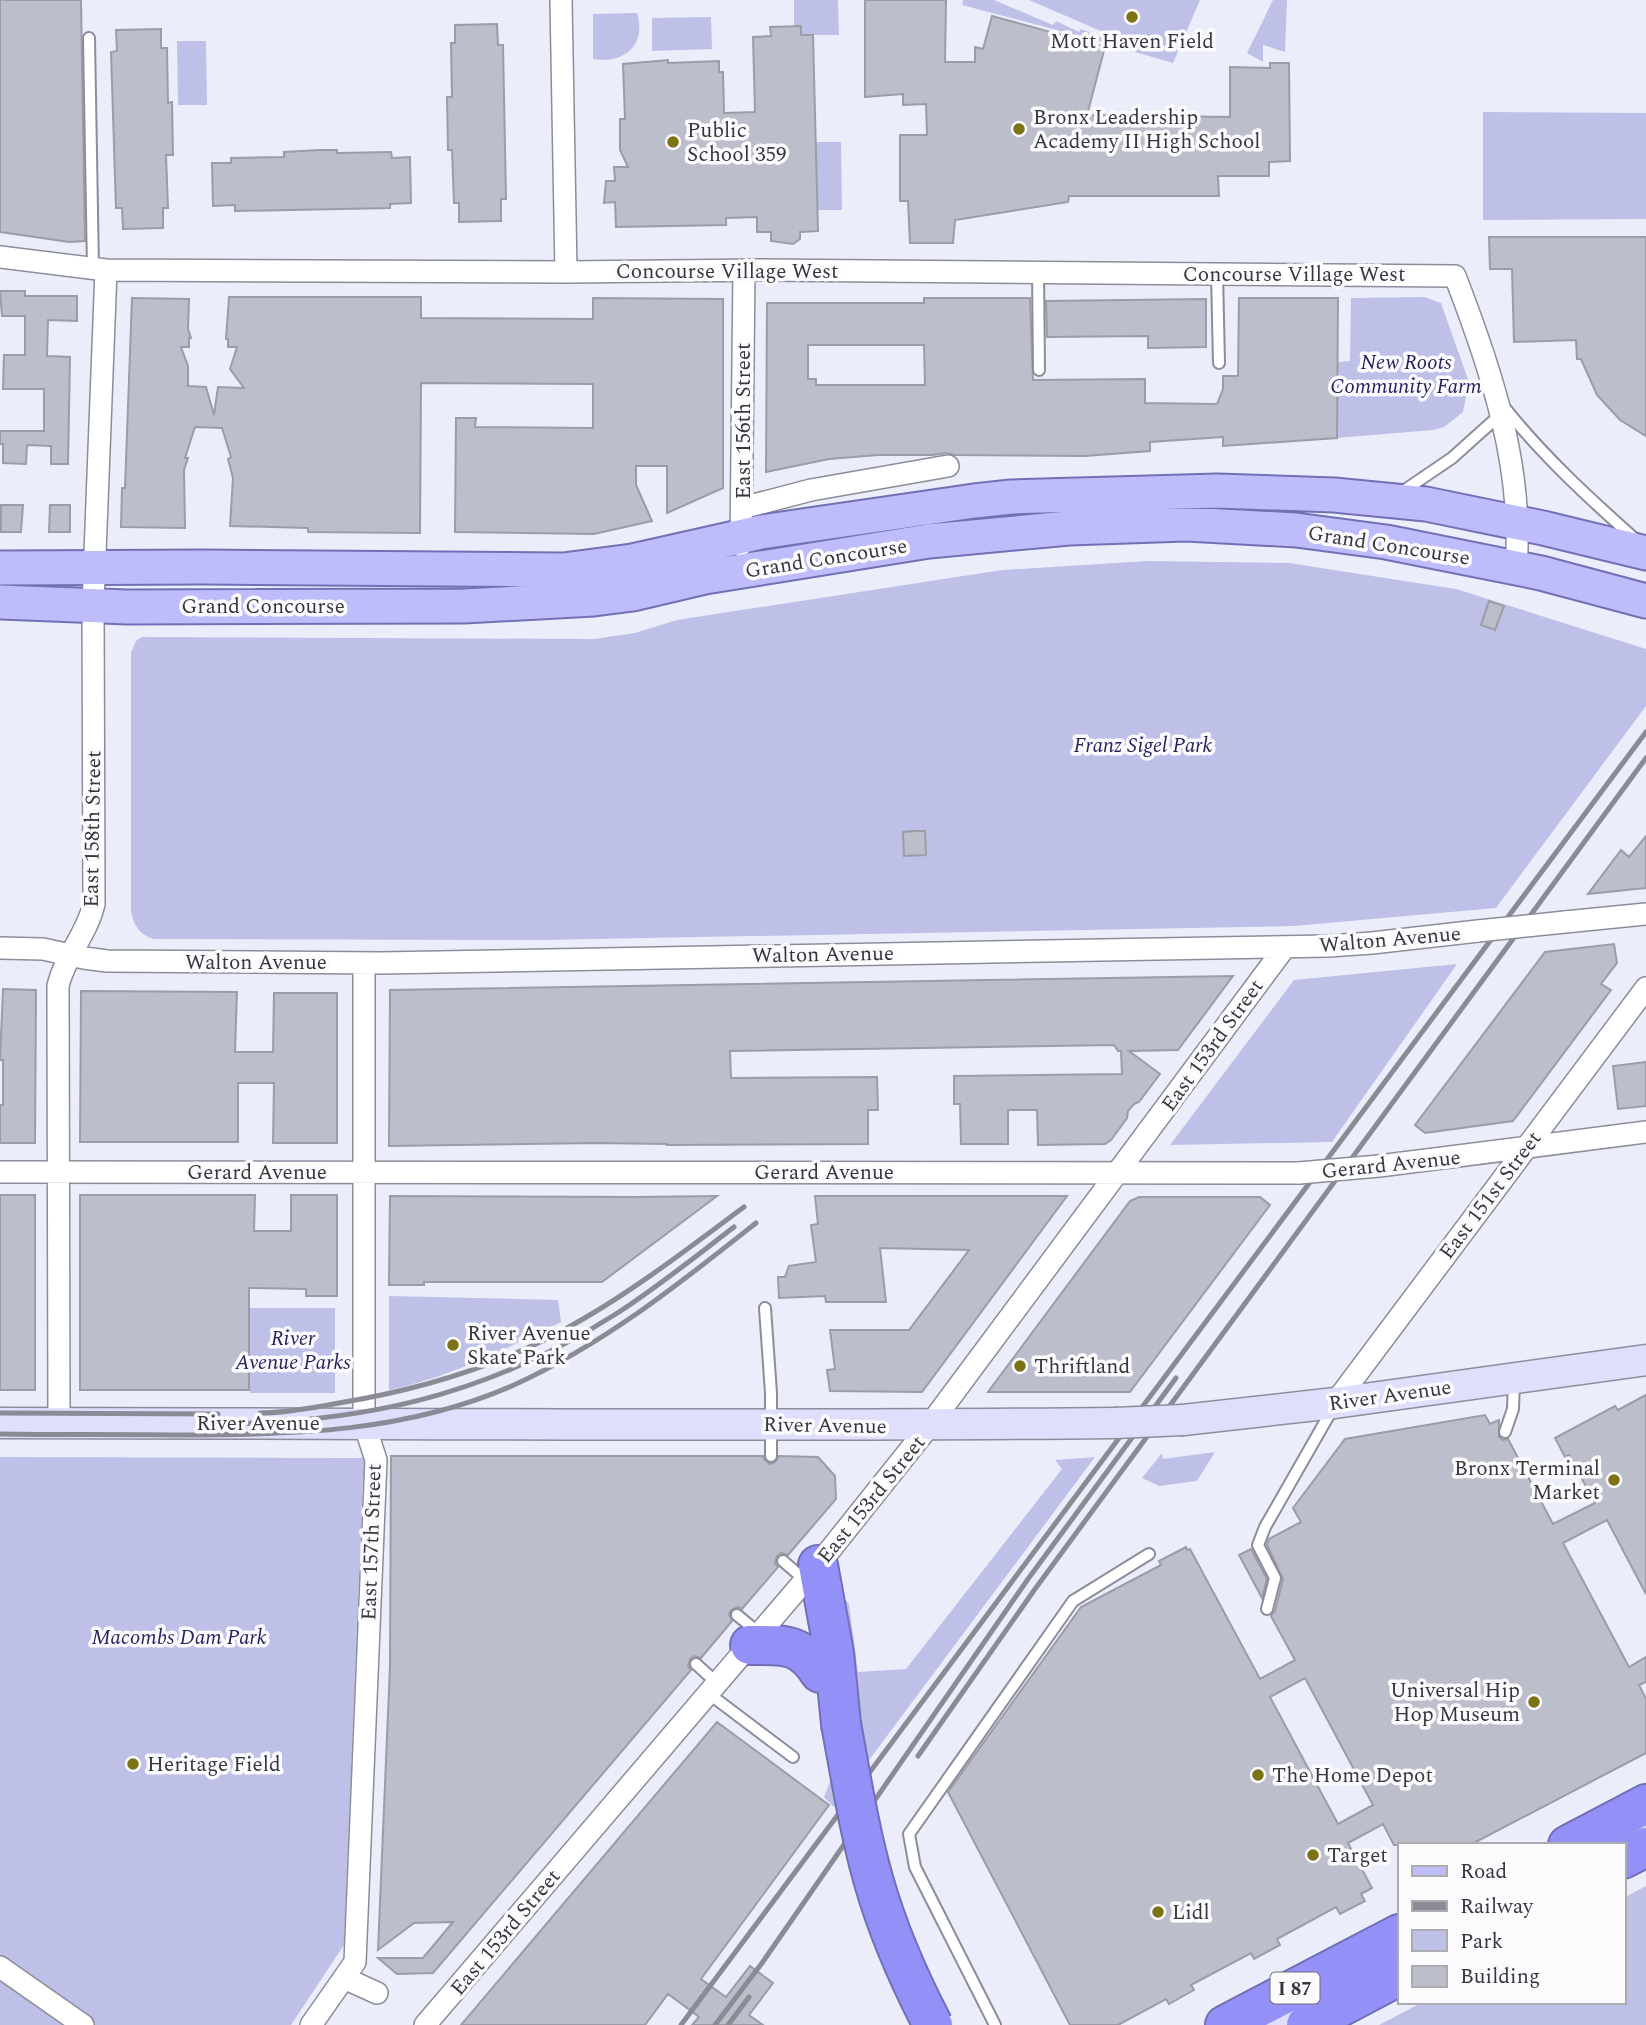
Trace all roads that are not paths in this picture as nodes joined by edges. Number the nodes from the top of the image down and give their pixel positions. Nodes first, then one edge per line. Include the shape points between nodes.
1 (561, 0) edge
2 (89, 37) dead end
3 (0, 257) edge
4 (99, 269) junction
5 (744, 270) junction
6 (566, 272) junction
7 (1038, 272) junction
8 (1217, 274) junction
9 (1219, 363) dead end
10 (1039, 370) dead end
11 (1499, 406) junction
12 (948, 466) dead end
13 (1389, 500) junction
14 (742, 522) junction
15 (1518, 523) junction
16 (1646, 551) edge
17 (0, 568) edge
18 (94, 568) junction
19 (1517, 568) junction
20 (741, 572) junction
21 (1646, 601) edge
22 (0, 602) edge
23 (93, 606) junction
24 (1646, 914) edge
25 (1285, 947) junction
26 (0, 948) edge
27 (70, 954) junction
28 (364, 963) junction
29 (1646, 988) edge
30 (1646, 1132) edge
31 (1525, 1149) junction
32 (0, 1172) edge
33 (57, 1172) junction
34 (364, 1172) junction
35 (1119, 1172) junction
36 (765, 1308) dead end
37 (1646, 1360) edge
38 (1514, 1378) junction
39 (1335, 1403) junction
40 (0, 1423) edge
41 (59, 1423) junction
42 (364, 1423) junction
43 (771, 1424) junction
44 (929, 1426) junction
45 (1505, 1432) dead end
46 (771, 1456) dead end
47 (1149, 1554) dead end
48 (802, 1573) junction
49 (1267, 1609) dead end
50 (749, 1631) junction
51 (827, 1663) junction
52 (696, 1664) dead end
53 (713, 1688) junction
54 (793, 1757) dead end
55 (1646, 1804) edge
56 (1646, 1826) edge
57 (1572, 1843) edge
58 (1615, 1843) edge
59 (1646, 1847) edge
60 (1625, 1858) edge
61 (1398, 1935) edge
62 (1398, 1957) edge
63 (0, 1967) edge
64 (1398, 1977) edge
65 (344, 1978) junction
66 (377, 1993) dead end
67 (83, 2025) edge
68 (312, 2025) edge
69 (425, 2025) edge
70 (933, 2025) edge
71 (995, 2025) edge
72 (1225, 2025) edge
73 (1268, 2025) edge
74 (1306, 2025) edge

1 - 6 street
2 - 4 lane
3 - 4 street, Concourse Village West
4 - 6 street, Concourse Village West
4 - 18 street, East 158th Street
5 - 6 street, Concourse Village West
5 - 7 street, Concourse Village West
5 - 14 street, East 156th Street
7 - 8 street, Concourse Village West
7 - 10 lane
8 - 9 lane
8 - 11 street, Concourse Village West via 1454,276
11 - 13 lane via 1452,458
11 - 15 street
11 - 16 lane
12 - 14 street, Grand Concourse via 811,490
13 - 14 main road, Grand Concourse via 1241,491 1011,497 888,513
13 - 15 main road, Grand Concourse
14 - 18 main road, Grand Concourse via 623,563 563,570
14 - 20 street, East 156th Street
15 - 16 main road, Grand Concourse
15 - 19 street
17 - 18 main road, Grand Concourse
18 - 23 street, East 158th Street
19 - 20 main road, Grand Concourse via 1354,537 1259,526 1186,524 954,538
19 - 21 main road, Grand Concourse
20 - 23 main road, Grand Concourse via 614,596 524,603
22 - 23 main road, Grand Concourse
23 - 27 street, East 158th Street via 94,904 89,923
24 - 25 street, Walton Avenue, bridge via 1372,943
25 - 28 street, Walton Avenue
25 - 35 street, East 153rd Street
26 - 27 street, Walton Avenue via 43,948
27 - 28 street, Walton Avenue via 107,961
27 - 33 street, East 158th Street via 58,986
28 - 34 street, East 157th Street
29 - 31 street, East 151st Street
30 - 31 street, Gerard Avenue
31 - 35 street, Gerard Avenue, bridge via 1299,1173
31 - 39 street, East 151st Street
32 - 33 street, Gerard Avenue
33 - 34 street, Gerard Avenue
33 - 41 street, East 158th Street
34 - 35 street, Gerard Avenue
34 - 42 street, East 157th Street
35 - 44 street, East 153rd Street
36 - 43 lane
37 - 38 main road, River Avenue
38 - 39 main road, River Avenue
38 - 45 lane via 1513,1409
39 - 44 main road, River Avenue, bridge via 1183,1420
39 - 49 lane via 1258,1545 1275,1578
40 - 41 main road, River Avenue
41 - 42 main road, River Avenue
42 - 43 main road, River Avenue
42 - 65 street, East 157th Street via 376,1460 355,1962
43 - 44 main road, River Avenue
43 - 46 lane
44 - 48 street, East 153rd Street
47 - 71 lane via 1073,1601 909,1834 915,1867
48 - 50 street, East 153rd Street
48 - 51 highway
50 - 51 highway
50 - 53 street, East 153rd Street
51 - 70 highway, bridge via 874,1884
52 - 53 lane
53 - 54 lane
53 - 69 street, East 153rd Street
55 - 57 highway
56 - 58 main road
59 - 60 highway
61 - 72 highway, I 87
62 - 73 main road
63 - 67 street
64 - 74 highway, I 87
65 - 66 street
65 - 68 street, East 157th Street

